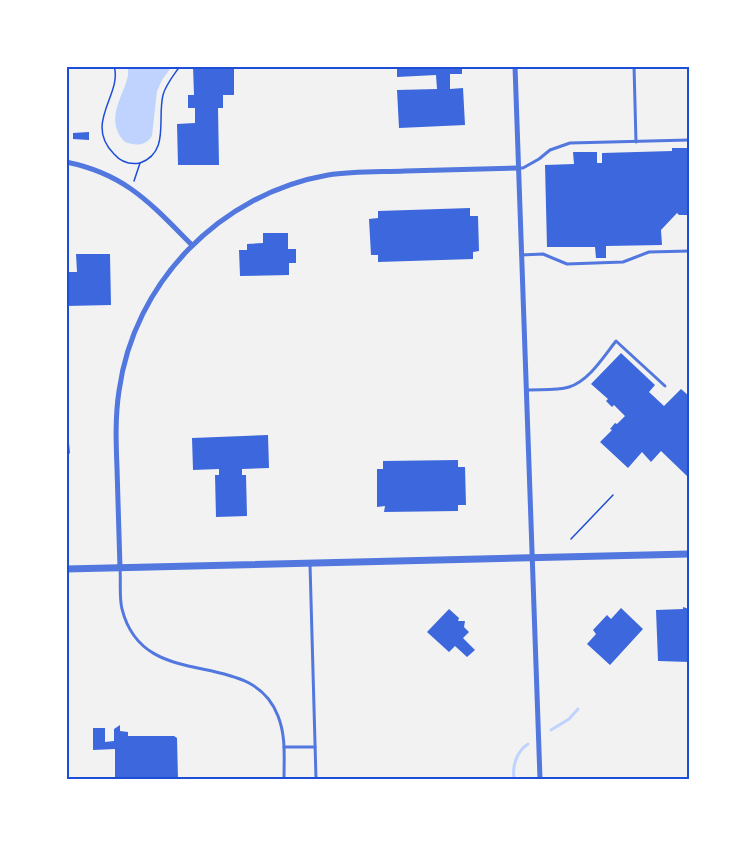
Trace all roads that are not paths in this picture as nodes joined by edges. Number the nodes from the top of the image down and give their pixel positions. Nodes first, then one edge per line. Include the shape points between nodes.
1 (515, 66) edge
2 (634, 66) edge
3 (689, 140) edge
4 (636, 142) junction
5 (66, 162) edge
6 (518, 168) junction
7 (192, 245) junction
8 (689, 251) edge
9 (521, 255) junction
10 (665, 386) dead end
11 (526, 390) junction
12 (689, 554) edge
13 (532, 558) junction
14 (310, 564) junction
15 (120, 568) junction
16 (66, 570) edge
17 (284, 747) junction
18 (315, 747) junction
19 (284, 779) edge
20 (316, 779) edge
21 (540, 779) edge

1 - 6 street
2 - 4 lane
3 - 4 lane
4 - 6 lane via 570,142
5 - 7 street via 98,170 130,187
6 - 7 street via 363,172 312,179 249,202
6 - 9 street
7 - 15 street via 167,273 146,306 124,363 117,412
8 - 9 lane via 649,252 624,262 567,264 543,255
9 - 11 street
10 - 11 lane via 616,341 577,383
11 - 13 street
12 - 13 street
13 - 14 street
13 - 21 street
14 - 15 street
14 - 18 lane
15 - 16 street
15 - 17 lane via 122,607 139,644 163,659 216,671 258,688 278,715
17 - 18 lane
17 - 19 lane
18 - 20 lane

